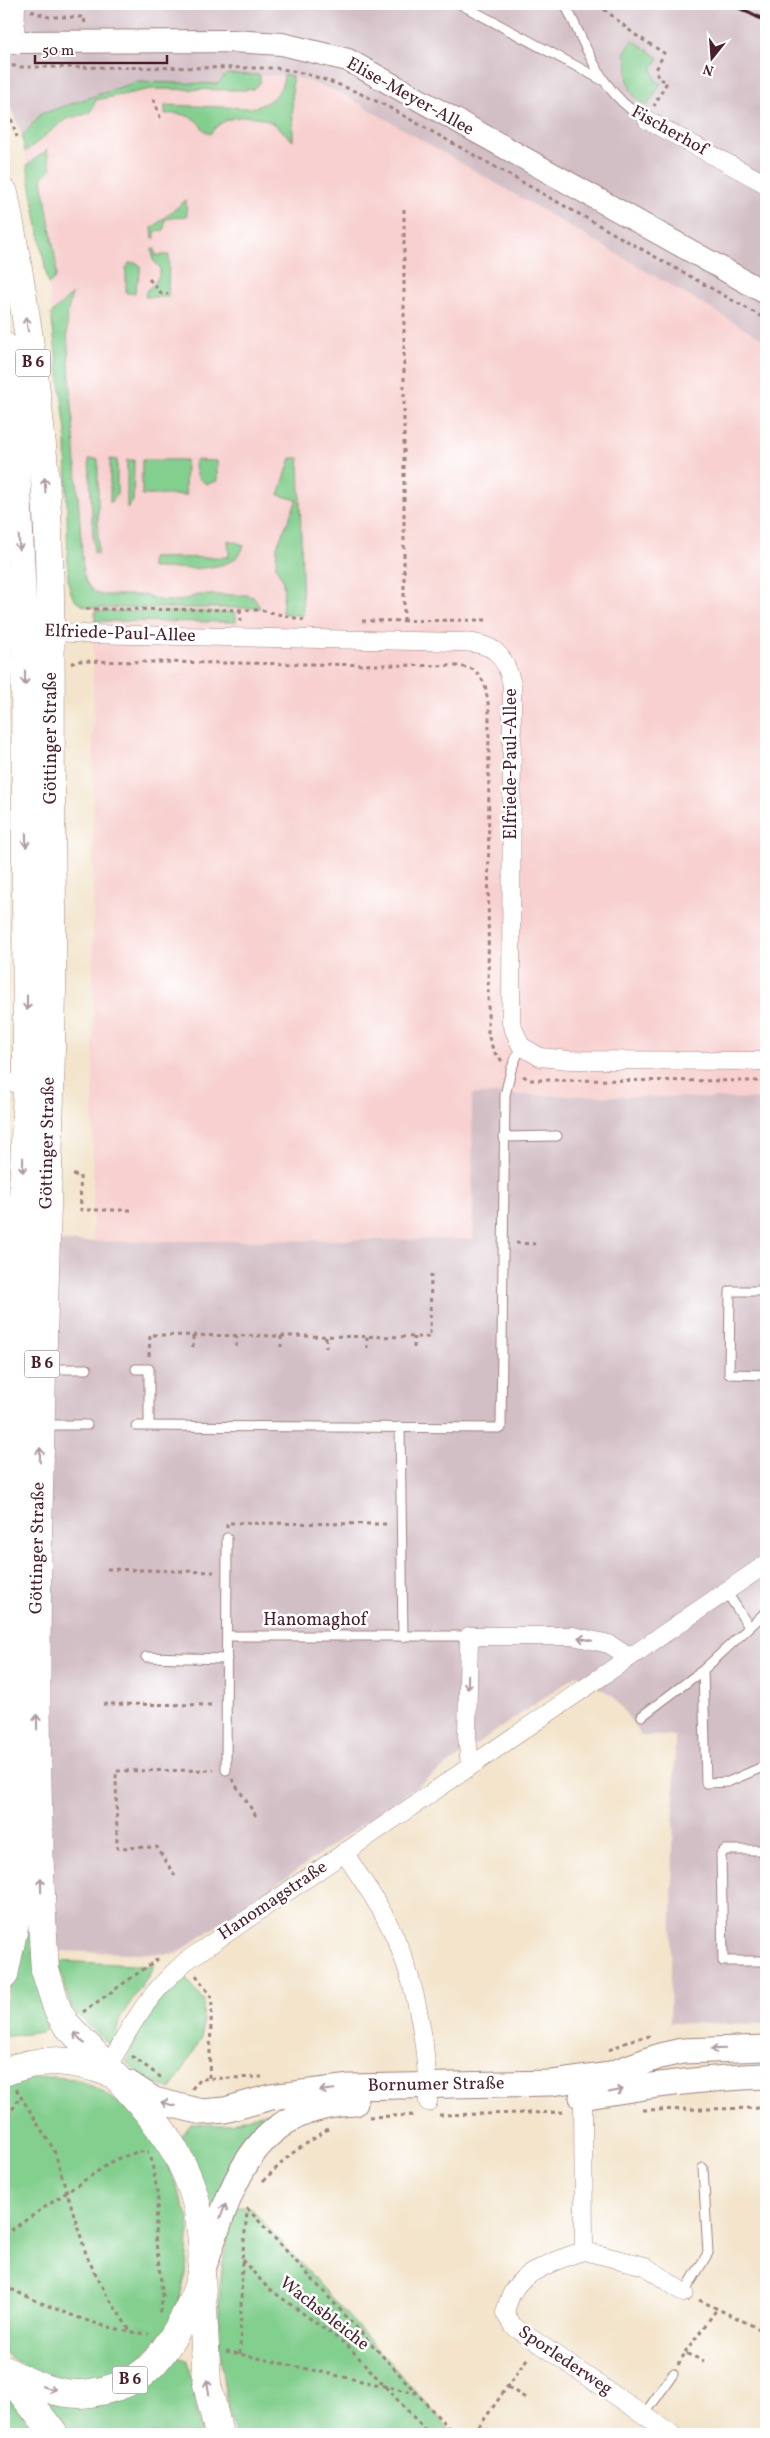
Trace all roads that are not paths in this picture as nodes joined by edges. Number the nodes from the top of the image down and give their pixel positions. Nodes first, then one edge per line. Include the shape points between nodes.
1 (16, 4) edge
2 (460, 4) edge
3 (565, 4) edge
4 (10, 41) edge
5 (602, 80) junction
6 (647, 120) joint
7 (766, 184) edge
8 (4, 193) edge
9 (766, 293) edge
10 (4, 346) edge
11 (13, 626) edge
12 (50, 632) junction
13 (521, 1046) junction
14 (766, 1061) edge
15 (16, 1083) edge
16 (557, 1136) dead end
17 (504, 1137) junction
18 (766, 1291) edge
19 (12, 1292) edge
20 (42, 1369) junction
21 (87, 1369) dead end
22 (136, 1369) dead end
23 (766, 1374) edge
24 (40, 1425) junction
25 (87, 1425) dead end
26 (148, 1425) junction
27 (136, 1426) dead end
28 (400, 1427) junction
29 (9, 1501) edge
30 (227, 1538) road end
31 (766, 1564) edge
32 (726, 1591) junction
33 (766, 1612) edge
34 (9, 1627) edge
35 (749, 1627) junction
36 (227, 1636) junction
37 (469, 1636) junction
38 (402, 1637) junction
39 (146, 1657) dead end
40 (629, 1657) junction
41 (227, 1659) junction
42 (703, 1670) junction
43 (642, 1716) dead end
44 (470, 1766) junction
45 (766, 1767) edge
46 (226, 1770) road end
47 (11, 1847) edge
48 (766, 1850) edge
49 (344, 1852) junction
50 (766, 1961) edge
51 (4, 1975) edge
52 (766, 2048) edge
53 (109, 2069) junction
54 (4, 2072) edge
55 (766, 2076) edge
56 (427, 2104) junction
57 (583, 2104) junction
58 (703, 2168) dead end
59 (584, 2251) junction
60 (201, 2274) junction
61 (691, 2296) joint
62 (4, 2370) edge
63 (673, 2374) road end
64 (644, 2415) junction
65 (54, 2434) edge
66 (219, 2434) edge
67 (672, 2434) edge

1 - 4 street
2 - 5 lane
3 - 5 lane, Fischerhof
4 - 9 street, Elise-Meyer-Allee via 282,44 348,60
5 - 6 lane, Fischerhof via 616,98
6 - 7 street, Fischerhof
12 -> 8 main road, Göttinger Straße / B 6 via 44,470 35,382 18,262
10 -> 11 main road, Göttinger Straße / B 6 via 16,442
11 - 12 street, Elfriede-Paul-Allee
11 -> 15 main road, Göttinger Straße / B 6
12 - 13 street, Elfriede-Paul-Allee via 274,640 462,642 478,643 498,652 507,666 512,685 511,1023
12 - 20 main road, Göttinger Straße / B 6 via 52,986
13 - 14 street via 540,1057 569,1060
13 - 17 lane via 505,1095
15 -> 19 main road, Göttinger Straße / B 6
16 - 17 lane
17 - 28 lane via 501,1428
18 - 23 lane via 730,1291 729,1374
19 - 29 main road, Göttinger Straße / B 6
20 - 21 lane
20 - 24 main road, Göttinger Straße / B 6
22 - 26 lane via 149,1369
24 - 25 lane
53 -> 24 main road, Göttinger Straße / B 6 via 66,2024 58,2011 45,1970 36,1677
26 - 27 lane
26 - 28 lane
28 - 38 lane
29 - 34 main road, Göttinger Straße / B 6
30 - 36 lane
31 - 32 street, Hanomagstraße
32 - 35 lane
32 - 40 street, Hanomagstraße
33 - 35 lane
34 - 47 main road, Göttinger Straße / B 6
35 - 42 lane
36 - 38 lane, Hanomaghof
36 - 41 lane
37 - 38 lane, Hanomaghof
40 -> 37 street via 609,1644 573,1636
37 -> 44 street via 467,1735
39 - 41 lane
40 - 44 street, Hanomagstraße
41 - 46 lane
42 - 43 lane
42 - 45 lane via 706,1783 728,1782
44 - 49 street, Hanomagstraße
47 - 51 main road, Göttinger Straße / B 6 via 14,1927
48 - 50 lane via 725,1850 721,1854 723,1961
49 - 53 street, Hanomagstraße via 186,1961 159,1985 133,2022
49 - 56 street via 386,1918 412,1980 422,2026
52 -> 56 main road, Bornumer Straße via 682,2052 660,2056 608,2075
53 - 54 main road, B 6 via 62,2061 38,2062
56 -> 53 main road, Bornumer Straße via 350,2087 305,2092 202,2112 154,2100
53 - 60 main road, B 6 via 167,2139 188,2177 199,2216
57 -> 55 main road, Bornumer Straße via 676,2081
56 - 57 main road, Bornumer Straße
60 -> 56 main road, Bornumer Straße via 231,2190 241,2169 266,2135 302,2114 325,2106 348,2103
57 - 59 street
58 - 61 lane via 708,2253
59 - 61 street via 645,2266
59 - 64 street, Sporlederweg via 569,2254 529,2272 508,2300 505,2312 513,2326
62 -> 60 main road, B 6 via 34,2384 75,2394 104,2390 142,2374 170,2343 186,2316
66 -> 60 main road, B 6 via 207,2384
62 - 65 main road, B 6
63 - 64 lane
64 - 67 street, Sporlederweg

